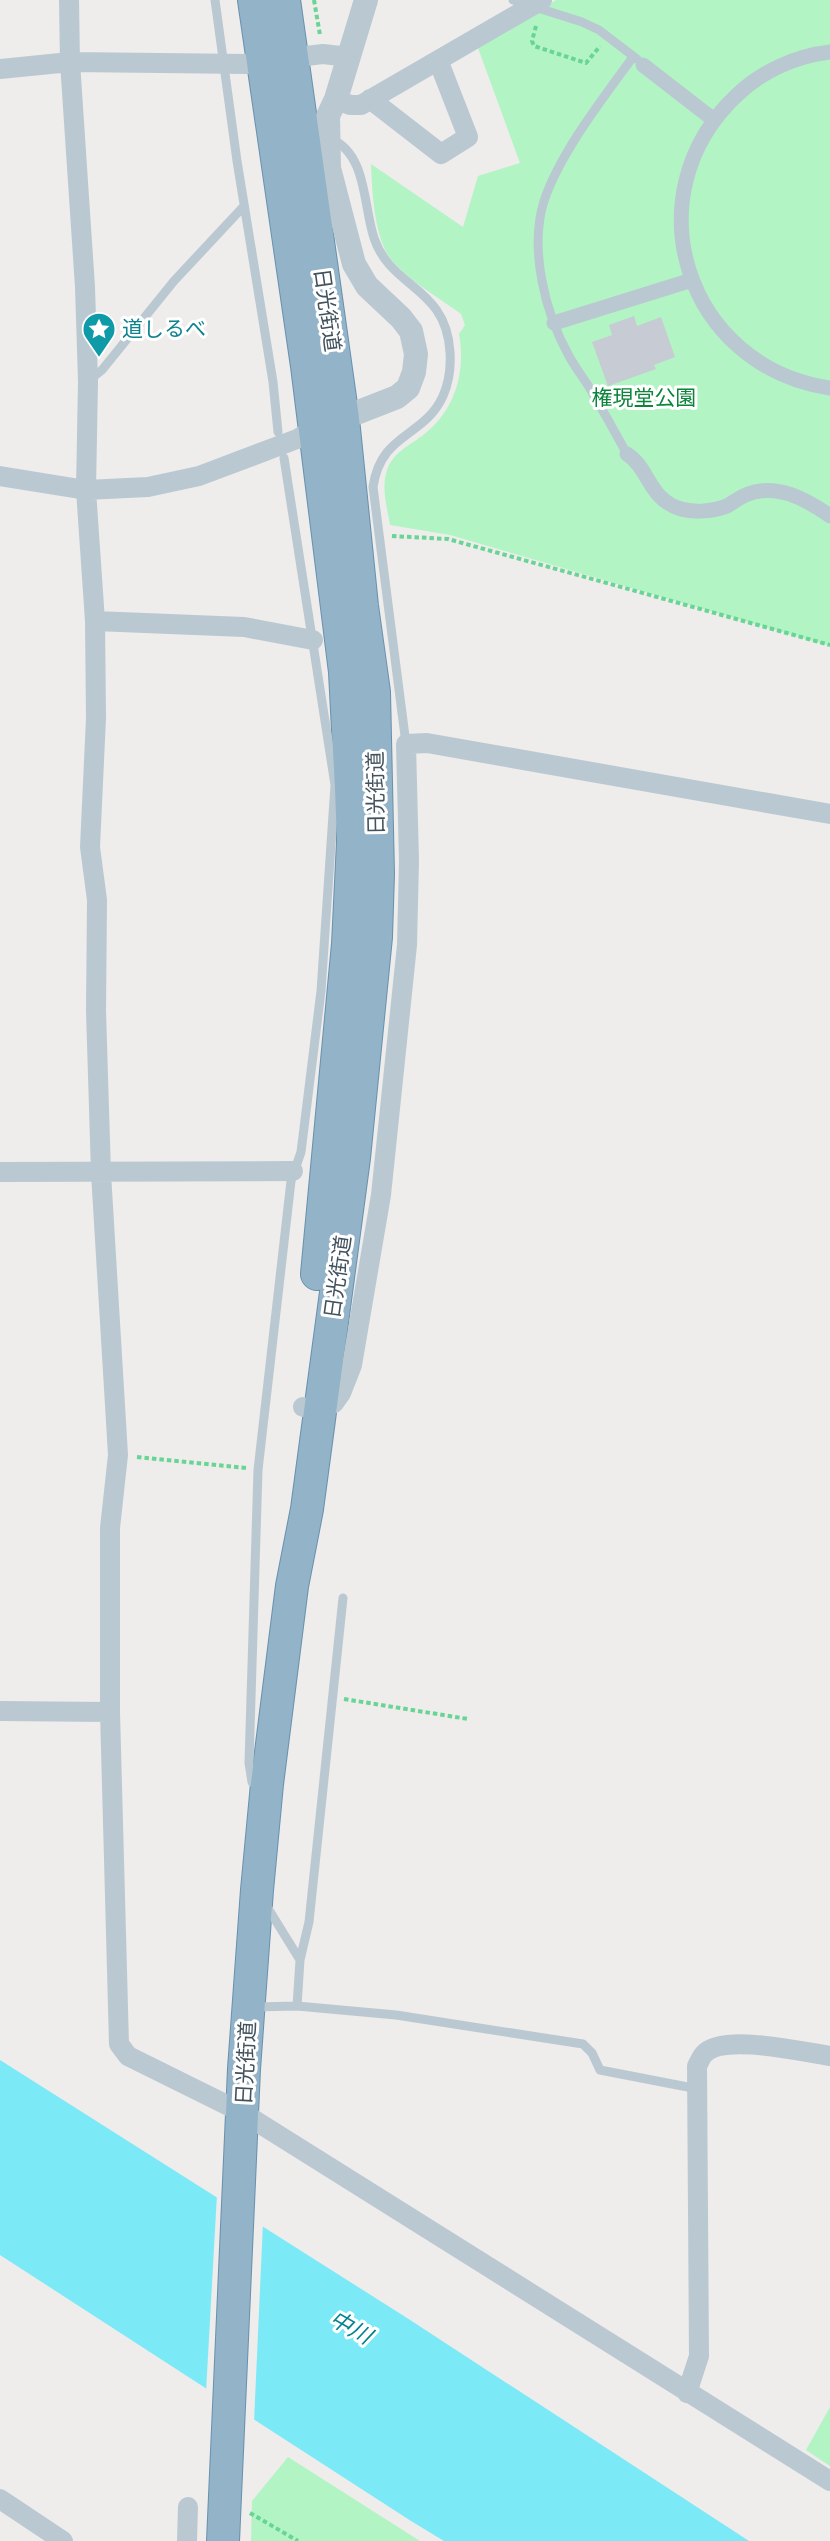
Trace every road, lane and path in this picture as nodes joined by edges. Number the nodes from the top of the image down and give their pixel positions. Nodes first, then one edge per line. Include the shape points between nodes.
1 (69, 0) edge
2 (215, 0) edge
3 (254, 0) edge
4 (284, 0) edge
5 (314, 0) edge
6 (366, 0) edge
7 (513, 0) edge
8 (537, 10) edge
9 (600, 45) dead end
10 (830, 52) edge
11 (314, 55) joint
12 (349, 57) junction
13 (438, 60) junction
14 (638, 61) junction
15 (70, 62) junction
16 (248, 64) dead end
17 (224, 65) junction
18 (0, 69) edge
19 (336, 99) junction
20 (370, 99) junction
21 (714, 120) junction
22 (328, 138) junction
23 (244, 206) junction
24 (692, 280) junction
25 (554, 324) junction
26 (88, 381) junction
27 (830, 388) edge
28 (329, 424) junction
29 (278, 432) dead end
30 (627, 454) joint
31 (284, 458) dead end
32 (0, 476) edge
33 (86, 490) junction
34 (830, 516) edge
35 (379, 536) junction
36 (95, 621) junction
37 (313, 640) junction
38 (830, 645) edge
39 (406, 744) junction
40 (343, 786) junction
41 (830, 814) edge
42 (293, 1171) junction
43 (0, 1172) edge
44 (101, 1173) junction
45 (312, 1408) junction
46 (118, 1455) junction
47 (258, 1470) junction
48 (343, 1598) dead end
49 (332, 1697) junction
50 (0, 1711) edge
51 (111, 1712) junction
52 (468, 1719) dead end
53 (267, 1784) junction
54 (257, 1890) junction
55 (300, 1960) junction
56 (297, 2006) junction
57 (248, 2007) junction
58 (830, 2056) edge
59 (698, 2089) junction
60 (243, 2113) junction
61 (687, 2392) junction
62 (830, 2481) edge
63 (0, 2499) edge
64 (188, 2507) dead end
65 (246, 2511) dead end
66 (63, 2541) edge
67 (187, 2541) edge
68 (223, 2541) edge
69 (298, 2541) edge

1 - 15 street
2 - 17 lane
3 - 28 highway, 日光街道
4 - 28 highway, 日光街道
5 - 11 path
6 - 12 street
7 - 8 lane
8 - 9 path via 534,46 586,63
8 - 13 street
8 - 14 lane via 599,30
10 - 21 street via 771,70 742,90
11 - 12 street
12 - 19 street
13 - 20 street
13 - 20 street via 468,137 441,154
14 - 21 street
14 - 25 lane via 569,151 543,203 540,266
15 - 17 street
15 - 18 street
15 - 26 street
16 - 17 street
17 - 23 lane
19 - 20 street via 361,105
19 - 22 street via 328,116
21 - 24 street via 692,160 683,194 682,238
22 - 28 street via 329,168 354,264 367,286 411,331 416,354 408,388 397,397
22 - 35 lane via 341,143 356,163 379,250 387,263 435,305 443,318 450,346 451,368 438,406 427,420 392,445 375,474
23 - 26 lane via 174,281 102,370
23 - 29 lane
24 - 25 street
24 - 27 street via 708,311 742,350 787,377
25 - 30 lane
26 - 33 street
28 - 33 street via 198,476 148,487
28 - 40 highway, 日光街道 via 345,672
28 - 45 highway, 日光街道 via 374,692 378,874 376,937 354,1158
30 - 34 street via 654,492 680,509 712,510 748,494 773,491 804,499
31 - 37 lane
32 - 33 street
33 - 36 street
35 - 38 path via 448,539
35 - 39 lane
36 - 37 street via 243,627
36 - 44 street via 96,718 90,847 97,900
37 - 40 lane
39 - 41 street via 427,743
39 - 45 street via 407,945 381,1196 352,1365 334,1403
40 - 42 lane via 301,1152
40 - 45 highway, 日光街道 via 353,842 348,944
42 - 44 street
42 - 47 lane
43 - 44 street
44 - 46 street
45 - 53 highway, 日光街道
46 - 47 path
46 - 51 street via 110,1528
47 - 53 lane via 249,1763 252,1782
48 - 49 lane
49 - 52 path
49 - 55 lane via 309,1922
50 - 51 street
51 - 60 street via 119,2044 128,2056
53 - 54 highway, 日光街道
54 - 55 lane
54 - 57 highway, 日光街道
55 - 56 lane
56 - 57 lane
56 - 59 lane via 396,2015 583,2044 600,2070
57 - 60 highway, 日光街道
58 - 59 street via 741,2044 718,2045 704,2053 697,2066
59 - 61 street via 699,2356
60 - 61 street
60 - 68 highway, 日光街道
61 - 62 street
63 - 66 street
64 - 67 street
65 - 69 path

